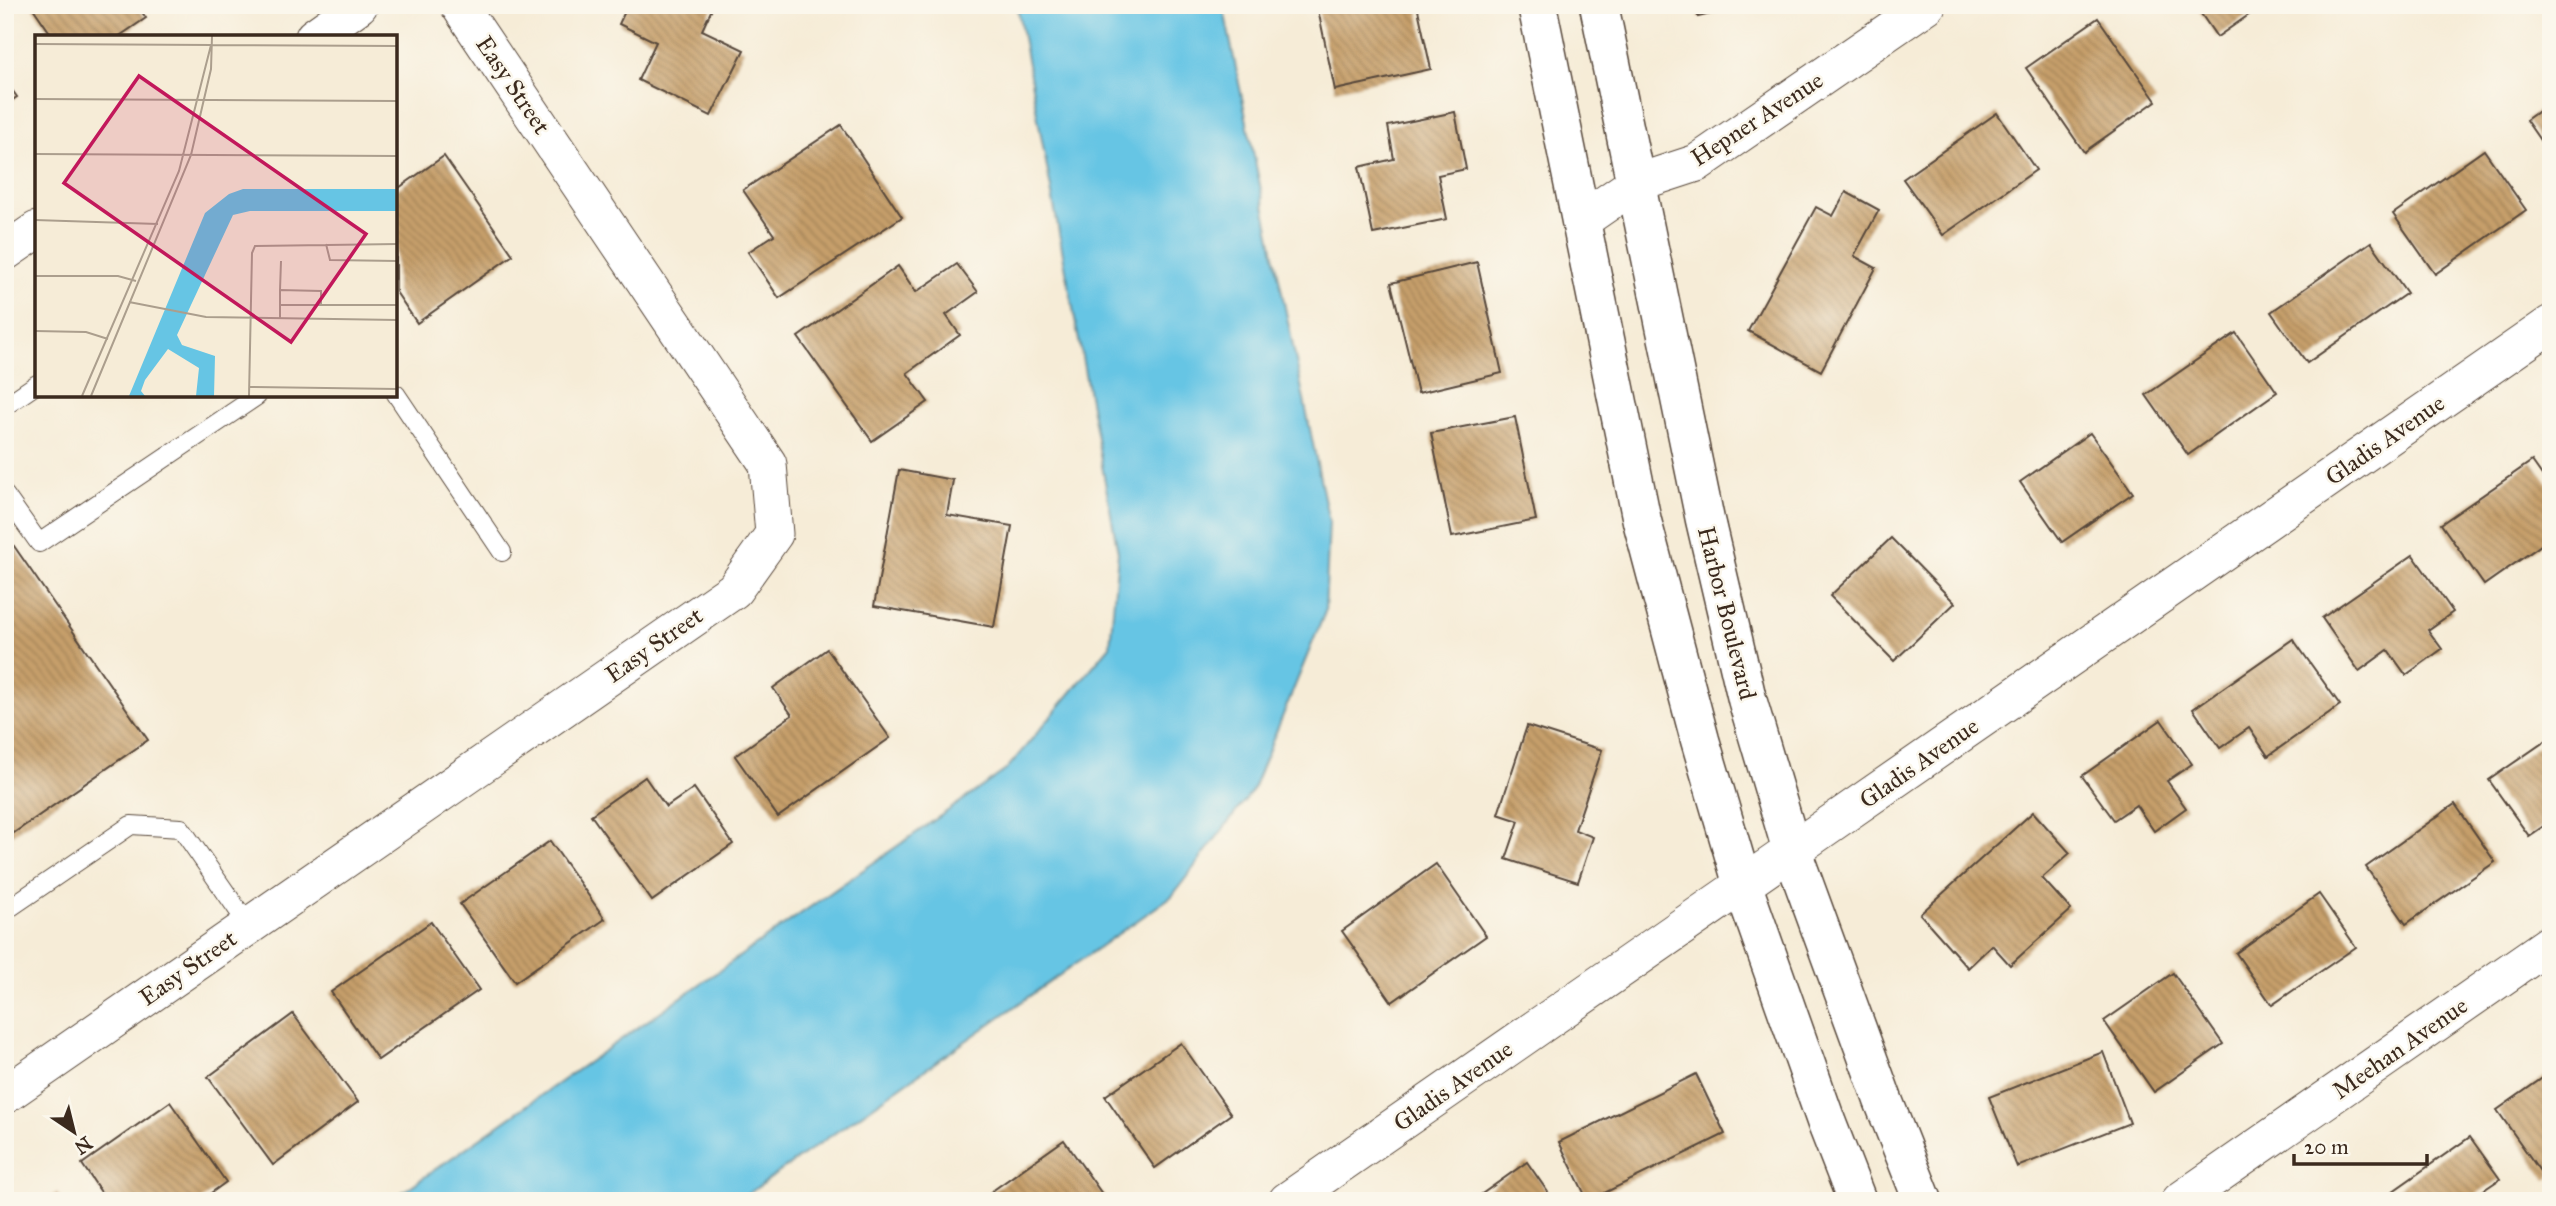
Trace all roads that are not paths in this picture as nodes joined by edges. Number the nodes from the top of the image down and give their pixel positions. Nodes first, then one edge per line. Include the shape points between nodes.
1 (359, 5) edge
2 (459, 5) edge
3 (1537, 5) edge
4 (1599, 5) edge
5 (1927, 5) edge
6 (317, 35) edge
7 (1636, 183) junction
8 (1581, 221) junction
9 (35, 231) edge
10 (5, 252) edge
11 (2551, 324) edge
12 (35, 385) edge
13 (397, 395) edge
14 (256, 397) edge
15 (5, 406) edge
16 (5, 495) edge
17 (502, 552) dead end
18 (1792, 851) junction
19 (1743, 886) junction
20 (5, 911) edge
21 (248, 926) junction
22 (2551, 943) edge
23 (5, 1095) edge
24 (1287, 1201) edge
25 (1857, 1201) edge
26 (1923, 1201) edge
27 (2180, 1201) edge

1 - 6 street
2 - 21 street, Easy Street via 768,464 774,534 734,590
3 - 8 street
4 - 7 street, Harbor Boulevard
5 - 7 street, Hepner Avenue via 1697,163
7 - 8 street, Hepner Avenue
7 - 18 street, Harbor Boulevard via 1711,545 1747,699
8 - 19 street via 1642,521
9 - 10 street
11 - 18 street, Gladis Avenue
12 - 15 lane
13 - 17 lane
14 - 16 lane via 39,543
18 - 19 street, Gladis Avenue
18 - 26 street, Harbor Boulevard
19 - 24 street, Gladis Avenue
19 - 25 street
20 - 21 lane via 131,825 181,828
21 - 23 street, Easy Street
22 - 27 street, Meehan Avenue

